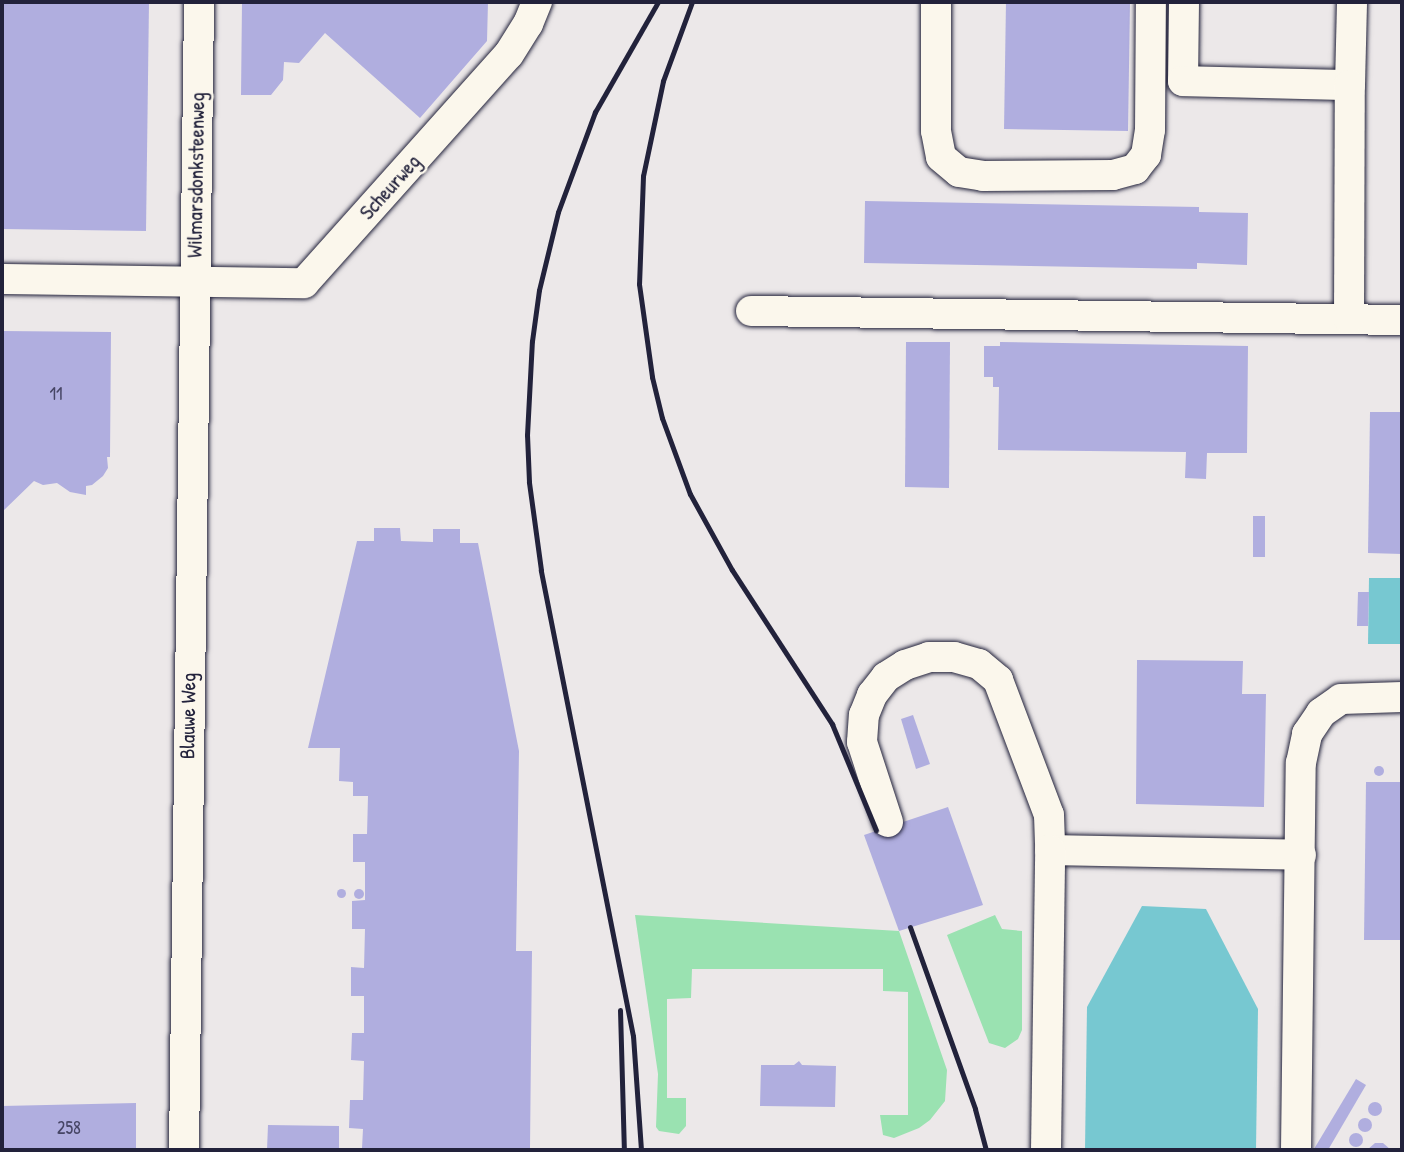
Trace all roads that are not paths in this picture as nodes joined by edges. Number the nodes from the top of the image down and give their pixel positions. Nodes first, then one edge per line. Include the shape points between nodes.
1 (199, 2) edge
2 (537, 2) edge
3 (936, 2) edge
4 (1151, 2) edge
5 (1184, 2) edge
6 (1352, 2) edge
7 (1350, 85) junction
8 (2, 279) edge
9 (195, 282) junction
10 (751, 311) dead end
11 (1349, 319) junction
12 (1402, 320) edge
13 (1402, 697) edge
14 (888, 822) dead end
15 (1050, 850) junction
16 (1301, 855) junction
17 (184, 1150) edge
18 (1046, 1150) edge
19 (1296, 1150) edge

1 - 9 street, Wilmarsdonksteenweg
2 - 9 street, Scheurweg via 509,54 304,283
3 - 4 street via 936,131 941,157 959,172 983,176 1113,175 1135,169 1146,155 1150,130
5 - 7 street via 1182,81
6 - 7 street
7 - 11 street
8 - 9 street, Wilmarsdonksteenweg
9 - 17 street, Blauwe Weg
10 - 11 street
11 - 12 street
13 - 16 street via 1341,699 1321,713 1307,734 1301,763
14 - 15 street via 862,742 864,715 886,677 929,657 954,657 979,663 998,680 1049,815
15 - 16 street
15 - 18 street
16 - 19 street

